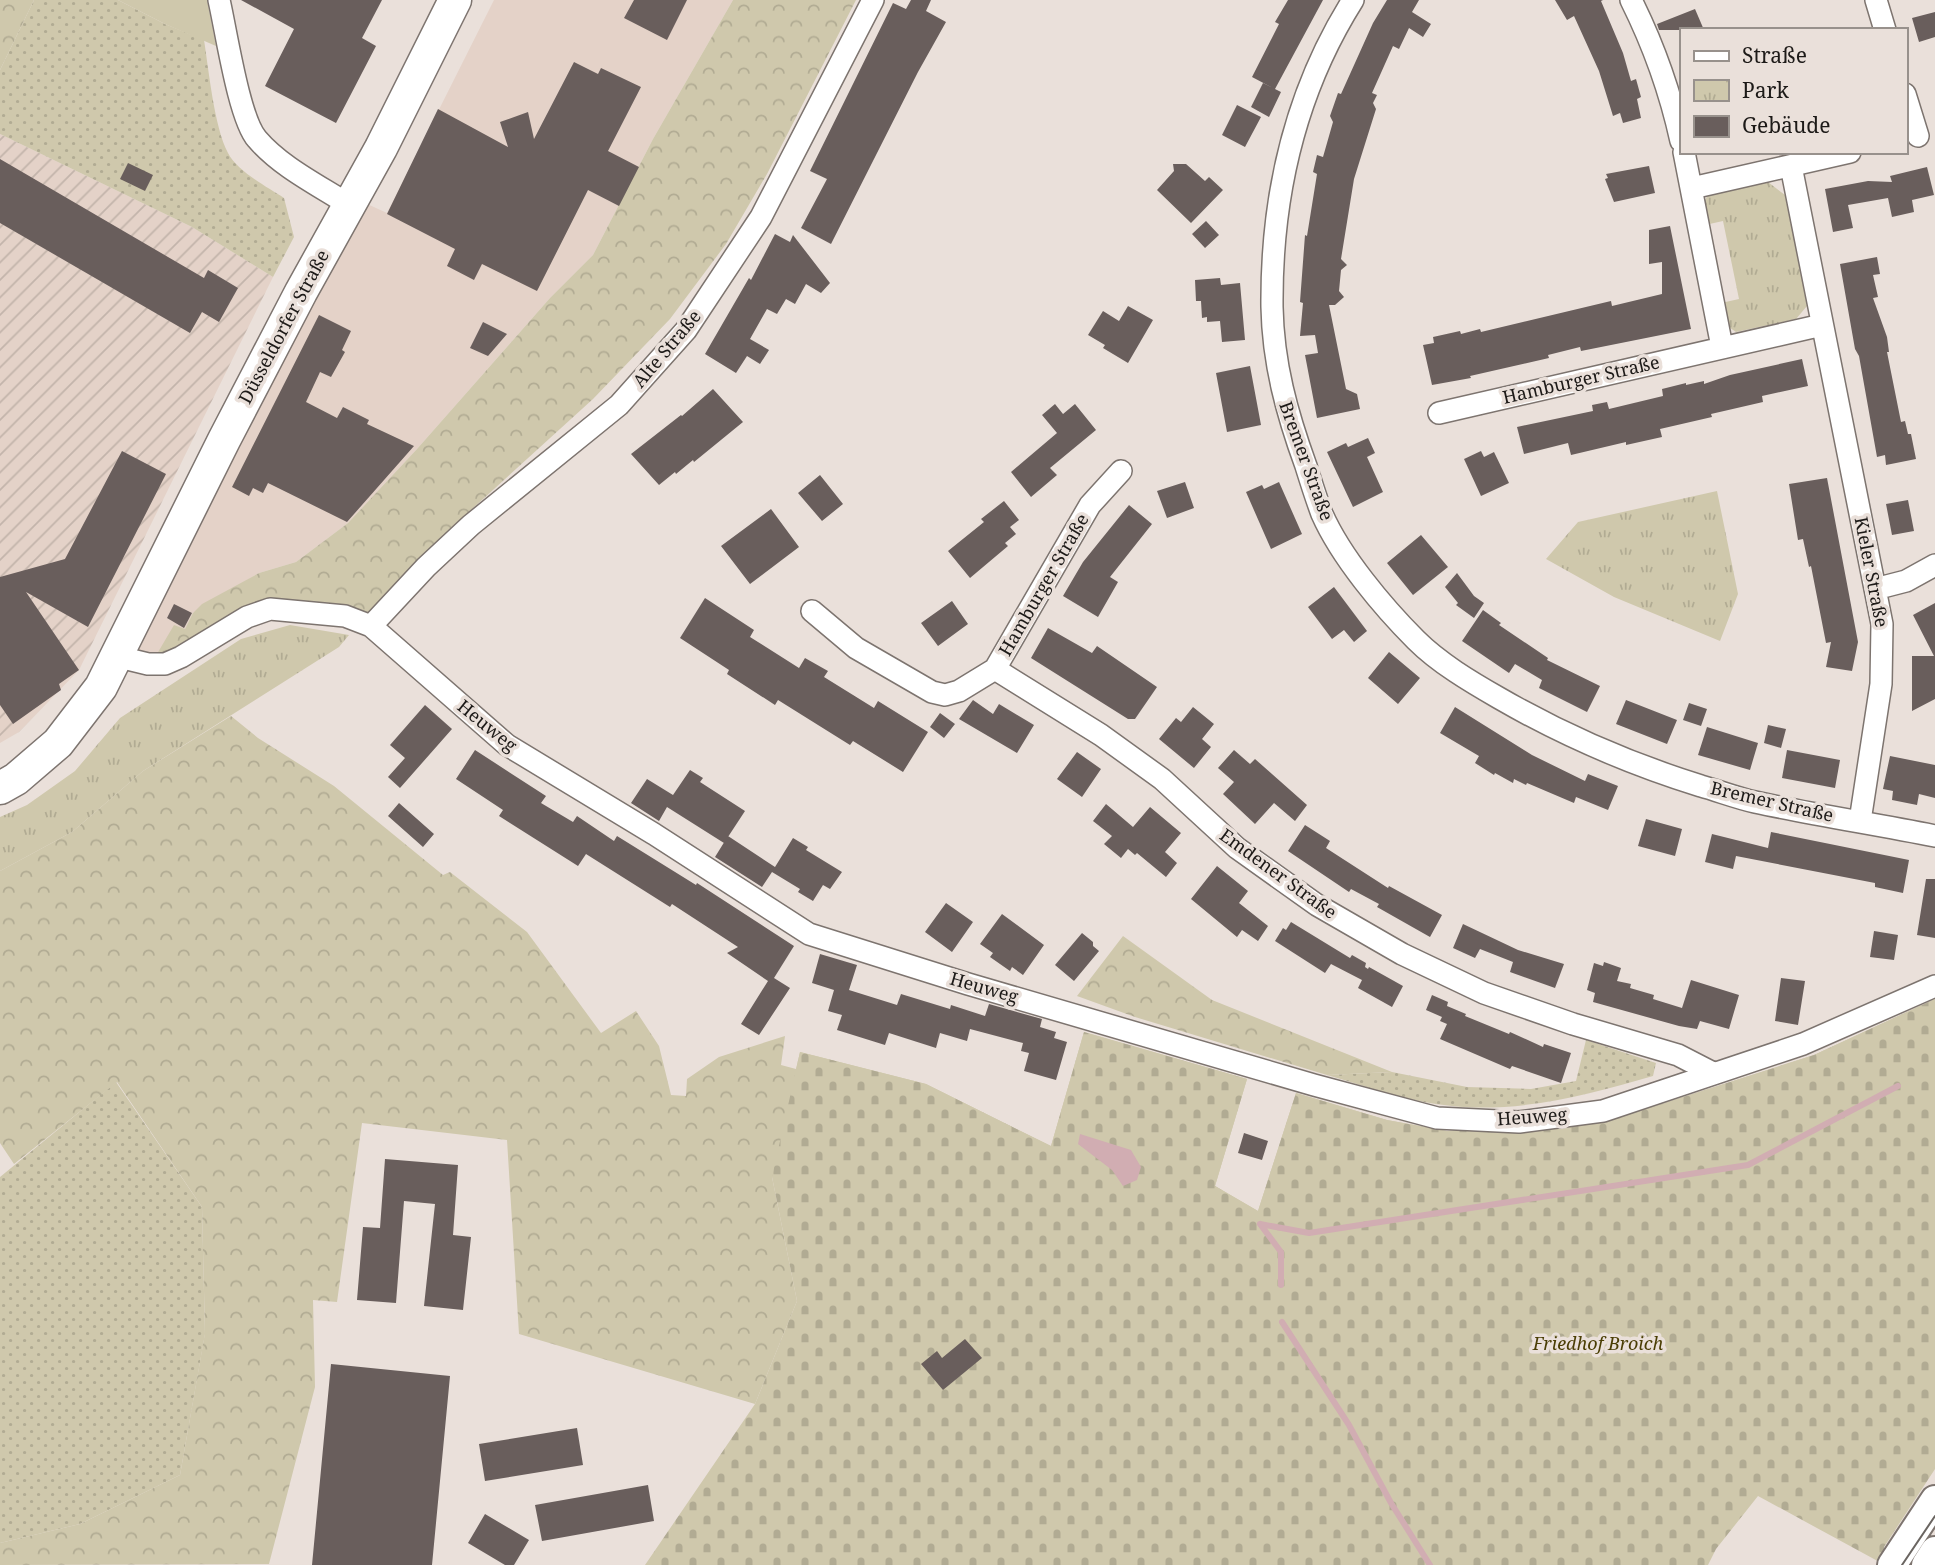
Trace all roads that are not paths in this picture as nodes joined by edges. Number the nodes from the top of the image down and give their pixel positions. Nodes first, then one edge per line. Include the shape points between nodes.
1 (219, 0) edge
2 (455, 0) edge
3 (873, 0) edge
4 (1353, 0) edge
5 (1631, 0) edge
6 (1876, 0) edge
7 (1884, 28) edge
8 (1907, 100) edge
9 (1680, 136) edge
10 (1920, 136) edge
11 (1684, 154) edge
12 (1842, 154) edge
13 (1791, 166) junction
14 (1692, 188) junction
15 (349, 205) junction
16 (1822, 325) junction
17 (1722, 347) junction
18 (1439, 413) dead end
19 (1121, 471) dead end
20 (1935, 565) edge
21 (1875, 589) junction
22 (812, 611) dead end
23 (371, 626) junction
24 (115, 656) junction
25 (995, 669) junction
26 (0, 789) edge
27 (1860, 821) junction
28 (1935, 836) edge
29 (1935, 986) edge
30 (1713, 1073) junction
31 (1935, 1500) edge
32 (1935, 1551) edge
33 (1892, 1565) edge
34 (1926, 1565) edge

1 - 15 street via 242,107 255,138 279,160
2 - 15 main road, Düsseldorfer Straße
3 - 23 street, Alte Straße via 761,217 686,330 619,405 471,525
4 - 27 street, Bremer Straße via 1310,82 1290,142 1272,262 1273,341 1281,390 1323,516 1359,576 1418,642 1472,683 1549,727 1646,769 1739,797
5 - 9 street via 1670,91
6 - 7 street
8 - 10 street
11 - 14 street
12 - 13 street
13 - 14 street
13 - 16 street, Kieler Straße
14 - 17 street
15 - 24 main road, Düsseldorfer Straße
16 - 17 street
16 - 21 street, Kieler Straße
17 - 18 street, Hamburger Straße
19 - 25 street, Hamburger Straße via 1090,505
20 - 21 street via 1906,581
21 - 27 street, Kieler Straße via 1883,664
22 - 25 street via 856,648 932,692 959,691
23 - 24 street, Heuweg via 345,616 270,609 247,617 165,664
23 - 30 street, Heuweg via 507,745 809,934 1437,1118 1519,1122 1603,1111
24 - 26 main road, Düsseldorfer Straße via 101,687 58,743
25 - 30 street, Emdener Straße via 1101,735 1161,779 1237,848 1317,905 1402,954 1485,993 1678,1055
27 - 28 street, Bremer Straße
29 - 30 street, Heuweg via 1803,1044
31 - 33 main road
32 - 34 main road

